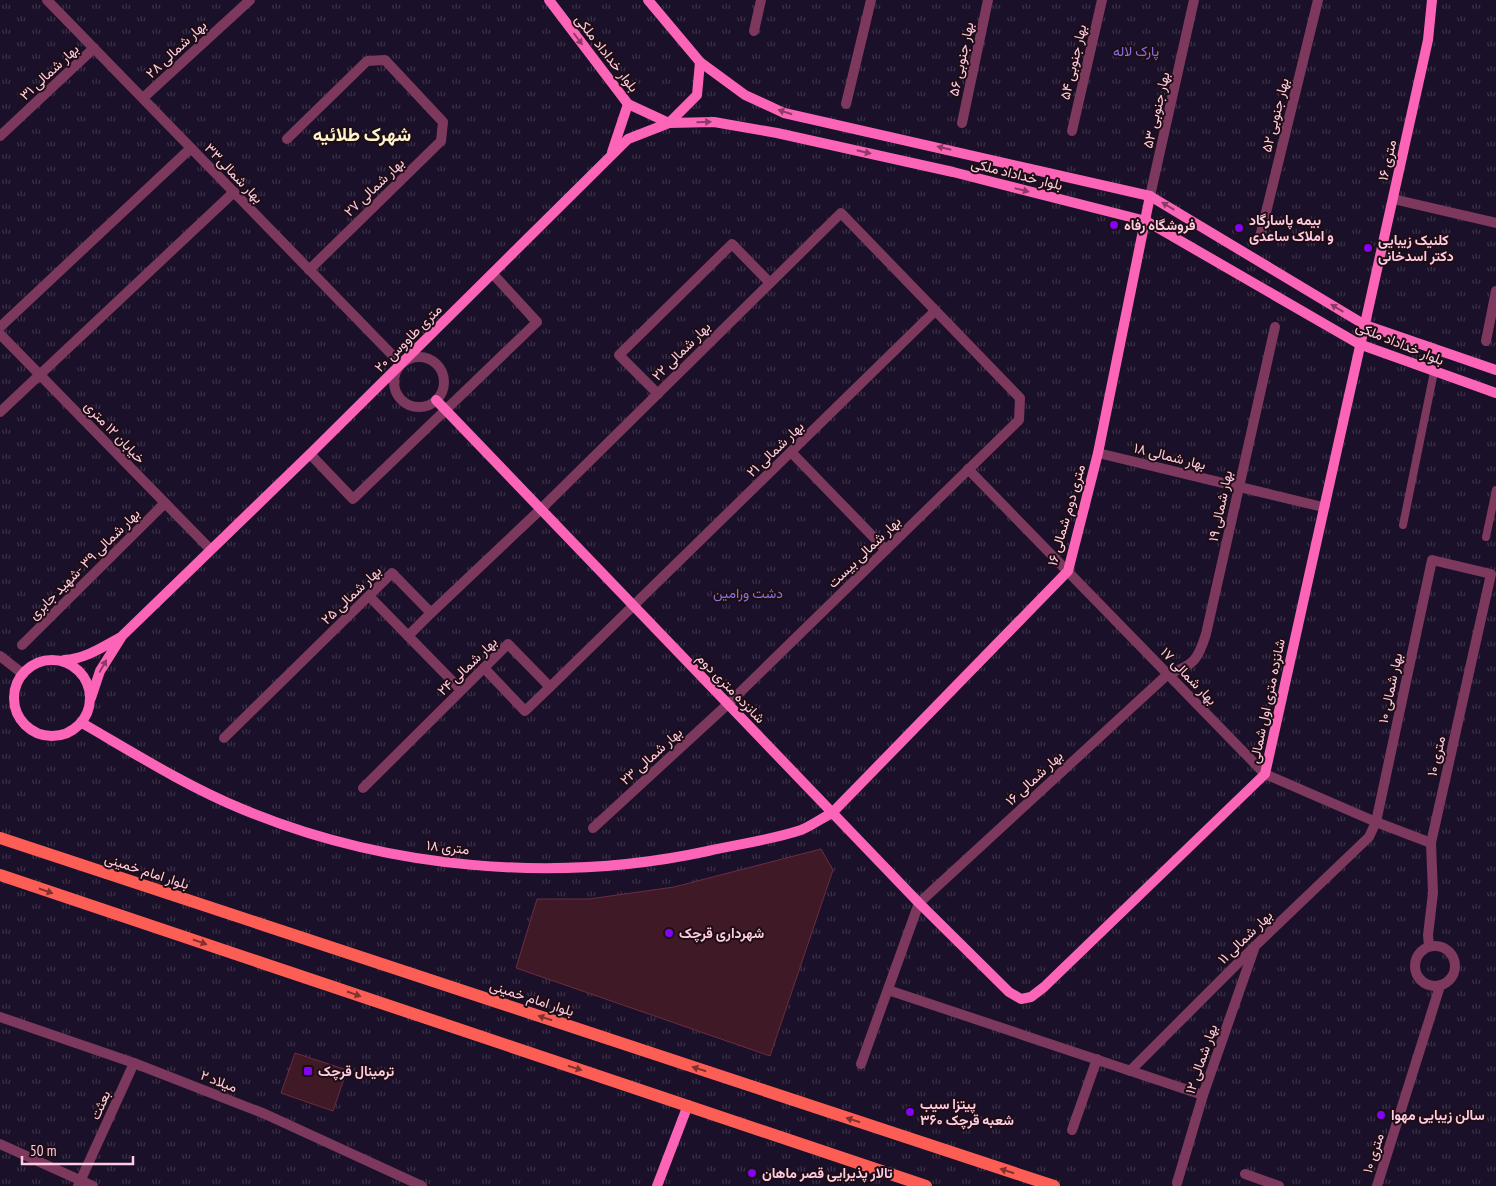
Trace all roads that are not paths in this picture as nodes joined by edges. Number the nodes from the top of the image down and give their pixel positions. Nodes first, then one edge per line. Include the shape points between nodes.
1 (47, 0) edge
2 (250, 0) edge
3 (648, 0) edge
4 (761, 0) edge
5 (871, 0) edge
6 (988, 0) edge
7 (1102, 0) edge
8 (1194, 0) edge
9 (1318, 0) edge
10 (1432, 0) edge
11 (551, 1) edge
12 (754, 31) dead end
13 (94, 48) junction
14 (700, 62) junction
15 (143, 98) junction
16 (628, 104) junction
17 (846, 104) dead end
18 (669, 123) junction
19 (962, 123) dead end
20 (1072, 131) dead end
21 (0, 136) edge
22 (287, 139) dead end
23 (191, 148) junction
24 (611, 155) junction
25 (234, 192) junction
26 (1150, 196) junction
27 (1393, 199) junction
28 (1146, 221) junction
29 (1496, 224) edge
30 (1260, 237) dead end
31 (309, 270) junction
32 (493, 274) junction
33 (770, 283) junction
34 (1496, 291) edge
35 (936, 311) junction
36 (1365, 325) junction
37 (0, 327) edge
38 (1275, 327) dead end
39 (0, 334) edge
40 (1486, 342) dead end
41 (1360, 344) junction
42 (401, 364) junction
43 (1496, 370) edge
44 (1434, 372) junction
45 (39, 374) junction
46 (1496, 393) edge
47 (658, 394) junction
48 (436, 400) junction
49 (446, 410) junction
50 (0, 412) edge
51 (791, 452) junction
52 (1098, 453) junction
53 (310, 454) junction
54 (968, 469) junction
55 (1238, 487) junction
56 (1496, 490) edge
57 (165, 503) junction
58 (1323, 507) junction
59 (541, 509) junction
60 (1403, 524) dead end
61 (1486, 537) dead end
62 (210, 549) junction
63 (886, 550) junction
64 (1432, 560) joint
65 (1068, 571) junction
66 (369, 596) junction
67 (634, 606) junction
68 (431, 613) junction
69 (122, 636) junction
70 (408, 636) junction
71 (22, 645) dead end
72 (0, 656) edge
73 (59, 660) junction
74 (484, 668) junction
75 (23, 674) junction
76 (1168, 674) junction
77 (550, 687) junction
78 (461, 690) junction
79 (91, 698) junction
80 (728, 704) junction
81 (82, 723) junction
82 (224, 738) dead end
83 (1266, 774) junction
84 (362, 788) dead end
85 (832, 813) junction
86 (1376, 822) junction
87 (593, 828) dead end
88 (0, 838) edge
89 (1431, 843) junction
90 (0, 875) edge
91 (918, 903) junction
92 (1255, 946) junction
93 (1429, 946) junction
94 (1440, 986) junction
95 (888, 990) junction
96 (1009, 992) joint
97 (0, 1017) edge
98 (1097, 1059) junction
99 (134, 1063) junction
100 (861, 1064) dead end
101 (1130, 1070) junction
102 (1204, 1095) junction
103 (688, 1106) junction
104 (1072, 1130) dead end
105 (0, 1144) edge
106 (1245, 1174) dead end
107 (80, 1183) edge
108 (1177, 1183) dead end
109 (92, 1186) edge
110 (422, 1186) edge
111 (657, 1186) edge
112 (926, 1186) edge
113 (1054, 1186) edge
114 (1279, 1186) edge
115 (1377, 1186) edge

1 - 13 street, بهار شمالی۳۳
2 - 15 street, بهار شمالی ۲۸
3 - 14 street, بلوار خداداد ملکی
4 - 12 street
5 - 17 street
6 - 19 street, بهار جنوبی ۵۶
7 - 20 street, بهار جنوبی ۵۴
8 - 26 street, بهار جنوبی ۵۳
9 - 30 street, بهار جنوبی ۵۲
10 - 27 street, ۱۶ متری via 1428,40
11 -> 16 street, بلوار خداداد ملکی
13 - 15 street, بهار شمالی۳۳
13 - 21 street, بهار شمالی ۳۱
14 - 18 street, ۲۰ متری طاووس via 697,95
26 -> 14 street, بلوار خداداد ملکی via 784,113 745,95
15 - 23 street, بهار شمالی۳۳
16 - 18 street, بلوار خداداد ملکی
16 - 24 street
18 - 24 street, ۲۰ متری طاووس via 628,138
18 -> 28 street, بلوار خداداد ملکی via 714,122 776,132 953,172
22 - 31 street, بهار شمالی ۲۷ via 367,61 385,60 442,122 441,141
23 - 25 street, بهار شمالی۳۳
23 - 37 street
24 - 32 street, ۲۰ متری طاووس
25 - 31 street, بهار شمالی۳۳
25 - 45 street
26 - 28 street, ۱۶ متری دوم شمالی
36 -> 26 street, بلوار خداداد ملکی
27 - 29 street
27 - 36 street, ۱۶ متری
28 - 41 street, بلوار خداداد ملکی
28 - 52 street, ۱۶ متری دوم شمالی
31 - 42 street, بهار شمالی۳۳
32 - 42 street, ۲۰ متری طاووس
32 - 49 street via 537,322
33 - 35 street, بهار شمالی ۲۲ via 841,213
33 - 47 street, بهار شمالی ۲۲
33 - 47 street via 732,244 619,355
34 - 40 street
35 - 51 street, بهار شمالی ۲۱
35 - 54 street, بهار شمالی بیست via 1020,398 1019,420
36 - 41 street, شانزده متری اول شمالی
36 - 43 street, بلوار خداداد ملکی
38 - 55 street, بهار شمالی ۱۹
39 - 45 street, خیابان ۱۲ متری
41 - 44 street, بلوار خداداد ملکی
41 - 58 street, شانزده متری اول شمالی
42 - 48 street via 394,382 401,400 418,407
42 - 48 street via 419,357 437,365 444,382
42 - 53 street, ۲۰ متری طاووس
44 - 46 street, بلوار خداداد ملکی
44 - 60 lane
45 - 50 street
45 - 57 street, خیابان ۱۲ متری
47 - 59 street, بهار شمالی ۲۲
48 - 49 street, شانزده متری دوم
49 - 53 street via 353,499
49 - 59 street, شانزده متری دوم
51 - 63 street
51 - 67 street, بهار شمالی ۲۱
52 - 55 street, بهار شمالی ۱۸
52 - 65 street, ۱۶ متری دوم شمالی
53 - 62 street, ۲۰ متری طاووس
54 - 63 street, بهار شمالی بیست
54 - 65 street, بهار شمالی ۱۷
55 - 58 street, بهار شمالی ۱۸
55 - 76 street, بهار شمالی ۱۹ via 1200,655 1188,667
56 - 61 lane
57 - 62 street, خیابان ۱۲ متری
57 - 71 street, بهار شمالی ۳۹ -شهید جابری
58 - 83 street, شانزده متری اول شمالی
59 - 67 street, شانزده متری دوم
59 - 68 street
62 - 69 street, ۲۰ متری طاووس
63 - 80 street, بهار شمالی بیست
64 - 86 street, بهار شمالی ۱۰
64 - 89 street, ۱۰ متری via 1491,574
65 - 76 street, بهار شمالی ۱۷
65 - 85 street, ۱۶ متری دوم شمالی
66 - 68 street, بهار شمالی ۲۵ via 392,573
66 - 70 street
66 - 82 street, بهار شمالی ۲۵
67 - 77 street
67 - 80 street, شانزده متری دوم
68 - 70 street
69 - 73 street, ۲۰ متری طاووس via 89,654
79 -> 69 street, ۲۰ متری طاووس via 100,671
70 - 78 street
72 - 75 street
73 - 75 street via 33,665
73 - 79 street via 82,674 89,685
74 - 77 street, بهار شمالی ۲۴ via 508,644
74 - 77 street via 525,711
74 - 78 street, بهار شمالی ۲۴
75 - 81 street via 14,696 15,708 28,728 50,737 62,736
76 - 83 street, بهار شمالی ۱۷
76 - 91 street, بهار شمالی ۱۶
78 - 84 street, بهار شمالی ۲۴
79 - 81 street via 89,712
80 - 85 street, شانزده متری دوم
80 - 87 street, بهار شمالی ۲۳
81 - 85 street, ۱۸ متری via 149,762 242,809 333,840 434,861 552,869 672,859 801,830
83 - 86 street, بهار شمالی ۱۷
83 - 96 street, شانزده متری اول شمالی via 1044,987 1031,997 1021,999
85 - 91 street, شانزده متری دوم
86 - 89 street, بهار شمالی ۱۷
86 - 92 street, بهار شمالی ۱۱ via 1369,837
113 -> 88 main road, بلوار امام خمینی
89 - 93 street, ۱۰ متری via 1433,893
90 -> 103 main road
91 - 95 street
91 - 96 street, شانزده متری دوم
92 - 101 street, بهار شمالی ۱۱
92 - 102 street, بهار شمالی ۱۲
93 - 94 street via 1443,948 1453,957 1452,977
93 - 94 street via 1419,953 1415,971 1421,982
94 - 115 street, ۱۰ متری
95 - 98 street
95 - 100 street
97 - 99 street, میلاد ۲
98 - 101 street
98 - 104 street
99 - 107 street, بعثت
99 - 110 street, میلاد ۲ via 265,1114
101 - 102 street
102 - 108 street, بهار شمالی ۱۲
103 - 111 street
103 - 112 main road
105 - 107 street
106 - 114 street
107 - 109 street

